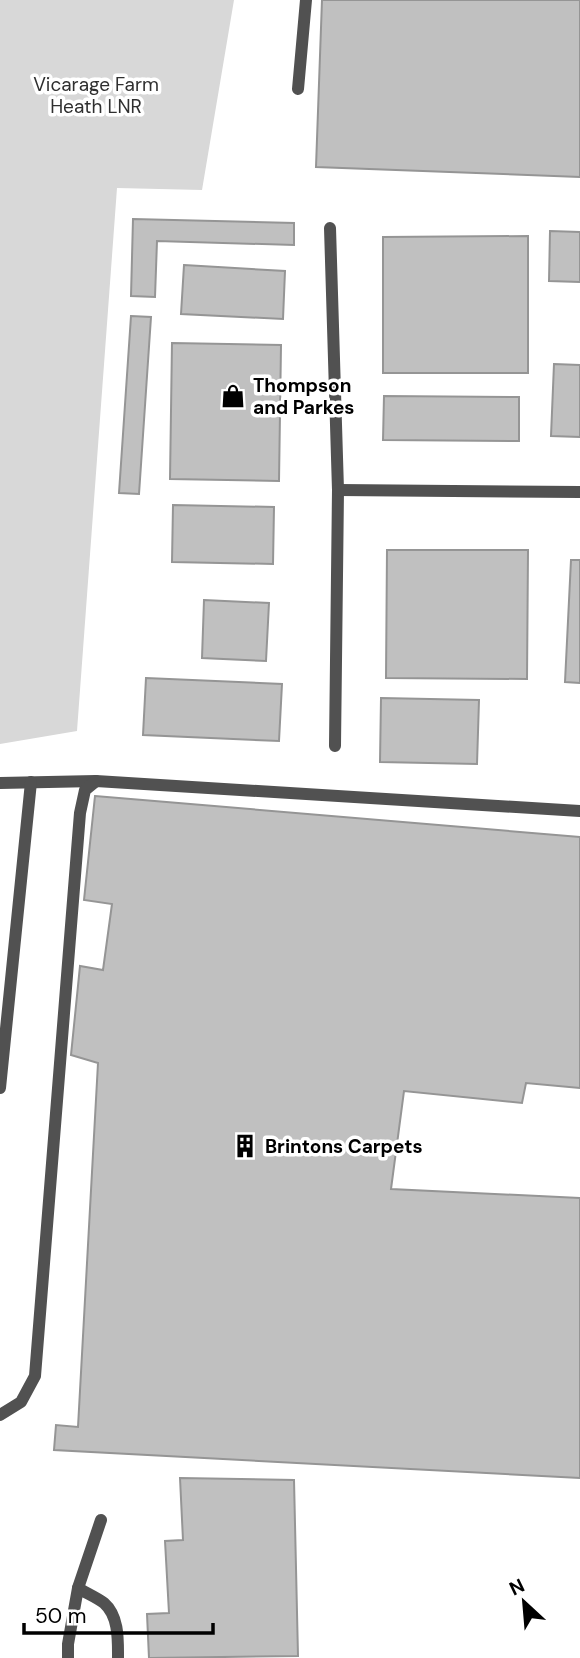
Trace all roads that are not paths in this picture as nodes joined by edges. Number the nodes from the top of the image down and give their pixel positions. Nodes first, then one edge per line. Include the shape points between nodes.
1 (306, 0) edge
2 (298, 89) dead end
3 (330, 229) dead end
4 (338, 490) junction
5 (580, 492) edge
6 (335, 746) dead end
7 (96, 780) junction
8 (31, 782) junction
9 (0, 783) edge
10 (580, 811) edge
11 (0, 1088) edge
12 (0, 1415) edge
13 (101, 1520) dead end
14 (78, 1588) junction
15 (68, 1658) edge
16 (118, 1658) edge

1 - 2 lane
3 - 4 lane
4 - 5 lane
4 - 6 lane
7 - 8 lane
7 - 10 lane
7 - 12 lane via 85,790 80,813 35,1376 21,1402
8 - 9 lane
8 - 11 lane
13 - 14 lane
14 - 15 lane
14 - 16 lane via 105,1604 114,1618

